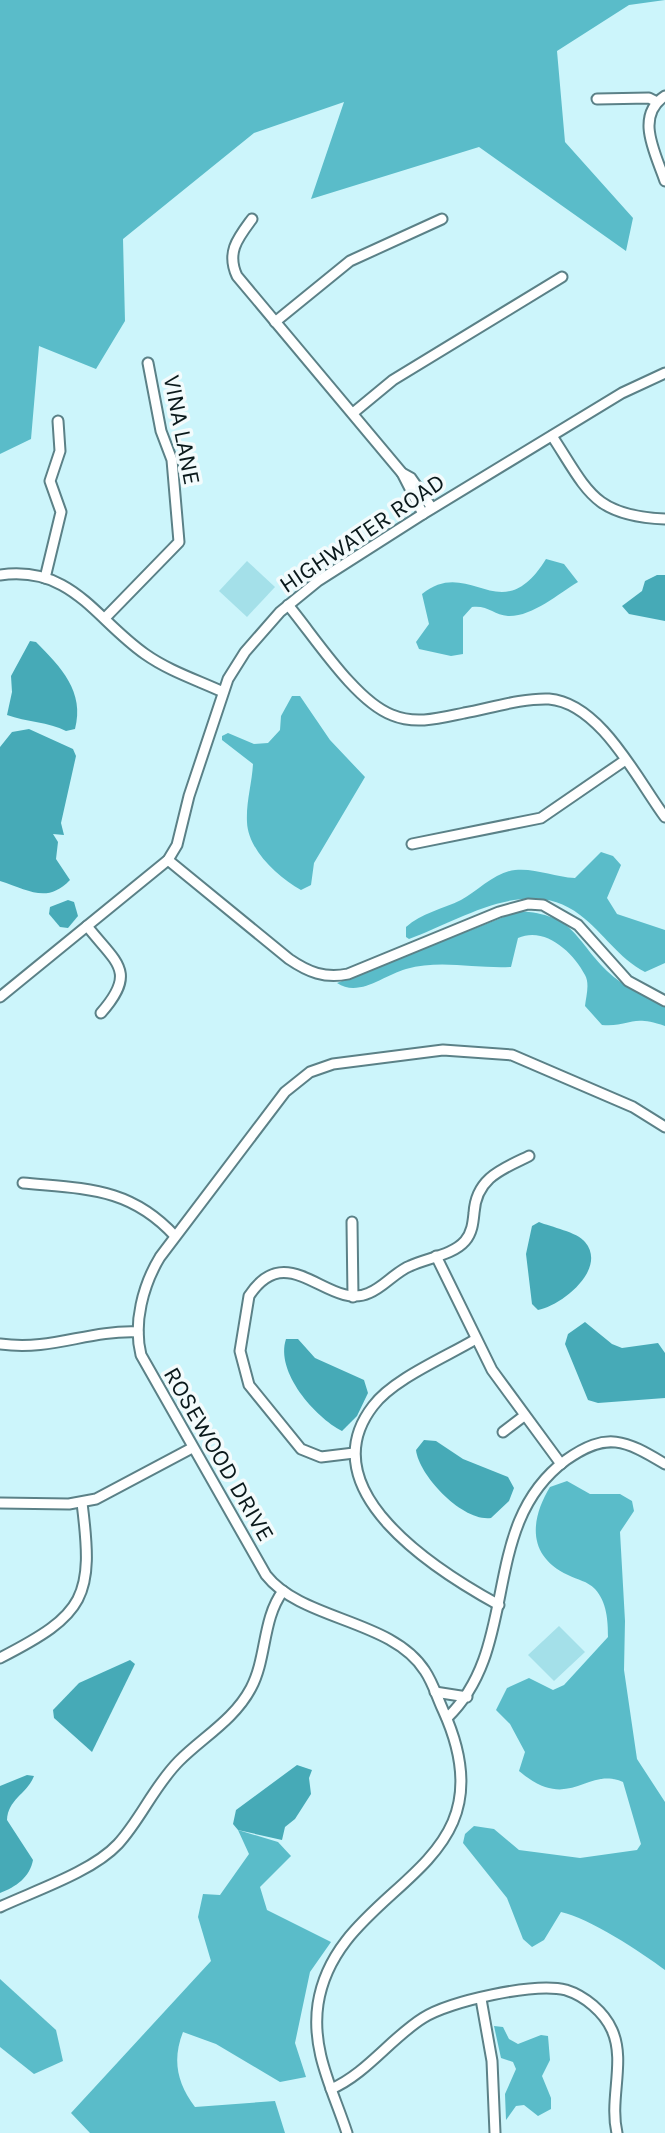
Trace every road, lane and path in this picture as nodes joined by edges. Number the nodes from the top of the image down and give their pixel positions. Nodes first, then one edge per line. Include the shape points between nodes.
1 (597, 99) dead end
2 (661, 99) edge
3 (665, 181) edge
4 (252, 219) dead end
5 (442, 219) dead end
6 (562, 277) dead end
7 (275, 322) junction
8 (148, 363) dead end
9 (665, 373) edge
10 (353, 413) junction
11 (58, 421) dead end
12 (552, 436) junction
13 (427, 511) junction
14 (665, 519) edge
15 (0, 575) edge
16 (45, 578) junction
17 (288, 605) junction
18 (105, 618) junction
19 (223, 692) junction
20 (624, 761) junction
21 (665, 817) edge
22 (412, 844) dead end
23 (168, 860) junction
24 (87, 926) junction
25 (0, 997) edge
26 (665, 1001) edge
27 (101, 1013) dead end
28 (665, 1127) edge
29 (529, 1156) dead end
30 (23, 1183) dead end
31 (352, 1222) dead end
32 (175, 1236) junction
33 (436, 1256) junction
34 (353, 1297) junction
35 (138, 1332) junction
36 (476, 1339) junction
37 (0, 1344) edge
38 (524, 1416) junction
39 (503, 1432) dead end
40 (192, 1448) junction
41 (354, 1453) junction
42 (561, 1464) junction
43 (665, 1464) edge
44 (0, 1503) edge
45 (82, 1503) junction
46 (283, 1591) junction
47 (499, 1605) junction
48 (0, 1658) edge
49 (435, 1692) junction
50 (467, 1697) junction
51 (447, 1718) junction
52 (0, 1907) edge
53 (481, 1999) junction
54 (331, 2089) junction
55 (347, 2133) edge
56 (495, 2133) edge
57 (617, 2133) edge

1 - 2 street
2 - 3 street via 648,129
4 - 7 street via 233,247 233,267
5 - 7 street via 350,261
6 - 10 street via 393,380
7 - 10 street
8 - 18 street, VINA LANE via 172,460 179,542
9 - 12 street, HIGHWATER ROAD
10 - 13 street via 411,478
11 - 16 street via 60,451 50,481 61,512
12 - 13 street, HIGHWATER ROAD
12 - 14 street via 606,508 629,517
13 - 17 street, HIGHWATER ROAD
15 - 16 street
16 - 18 street via 82,596
17 - 19 street, HIGHWATER ROAD via 245,652
17 - 20 street via 363,694 392,715 427,720 538,699 559,701 591,717
18 - 19 street via 149,657
19 - 23 street, HIGHWATER ROAD
20 - 21 street
20 - 22 street via 541,818
23 - 24 street
23 - 26 street via 311,972 348,974 499,912 543,905 578,925 628,981
24 - 25 street
24 - 27 street via 122,977 117,995
28 - 32 street, ROSEWOOD DRIVE via 560,1073 497,1052 443,1050 333,1064 293,1083
29 - 33 street via 486,1180 476,1197 466,1240
30 - 32 street via 108,1192 143,1207
31 - 34 street
32 - 35 street, ROSEWOOD DRIVE via 149,1279
33 - 34 street
33 - 36 street
34 - 41 street via 297,1273 271,1278 249,1296 240,1351 249,1385 301,1449 321,1457
35 - 37 street via 110,1332 43,1346
35 - 40 street, ROSEWOOD DRIVE via 145,1367
36 - 38 street
36 - 41 street via 381,1397 361,1424
38 - 39 street
38 - 42 street
40 - 45 street via 114,1492
40 - 46 street, ROSEWOOD DRIVE via 266,1575
41 - 47 street via 361,1482 403,1541
42 - 43 street via 583,1448 609,1440 629,1444
42 - 47 street via 536,1488 518,1517
44 - 45 street
45 - 48 street via 89,1563 77,1600 55,1627
46 - 49 street, ROSEWOOD DRIVE via 408,1652
46 - 52 street via 274,1605 256,1677 243,1701 177,1763 130,1831 92,1863
47 - 50 street
49 - 50 street
49 - 51 street, ROSEWOOD DRIVE
50 - 51 street
51 - 54 street, ROSEWOOD DRIVE via 458,1745 462,1777 451,1826 422,1867 349,1939 321,1988 318,2050
53 - 54 street via 423,2018
53 - 56 street via 493,2070
53 - 57 street via 554,1988 578,1995 598,2010 616,2041
54 - 55 street, ROSEWOOD DRIVE

